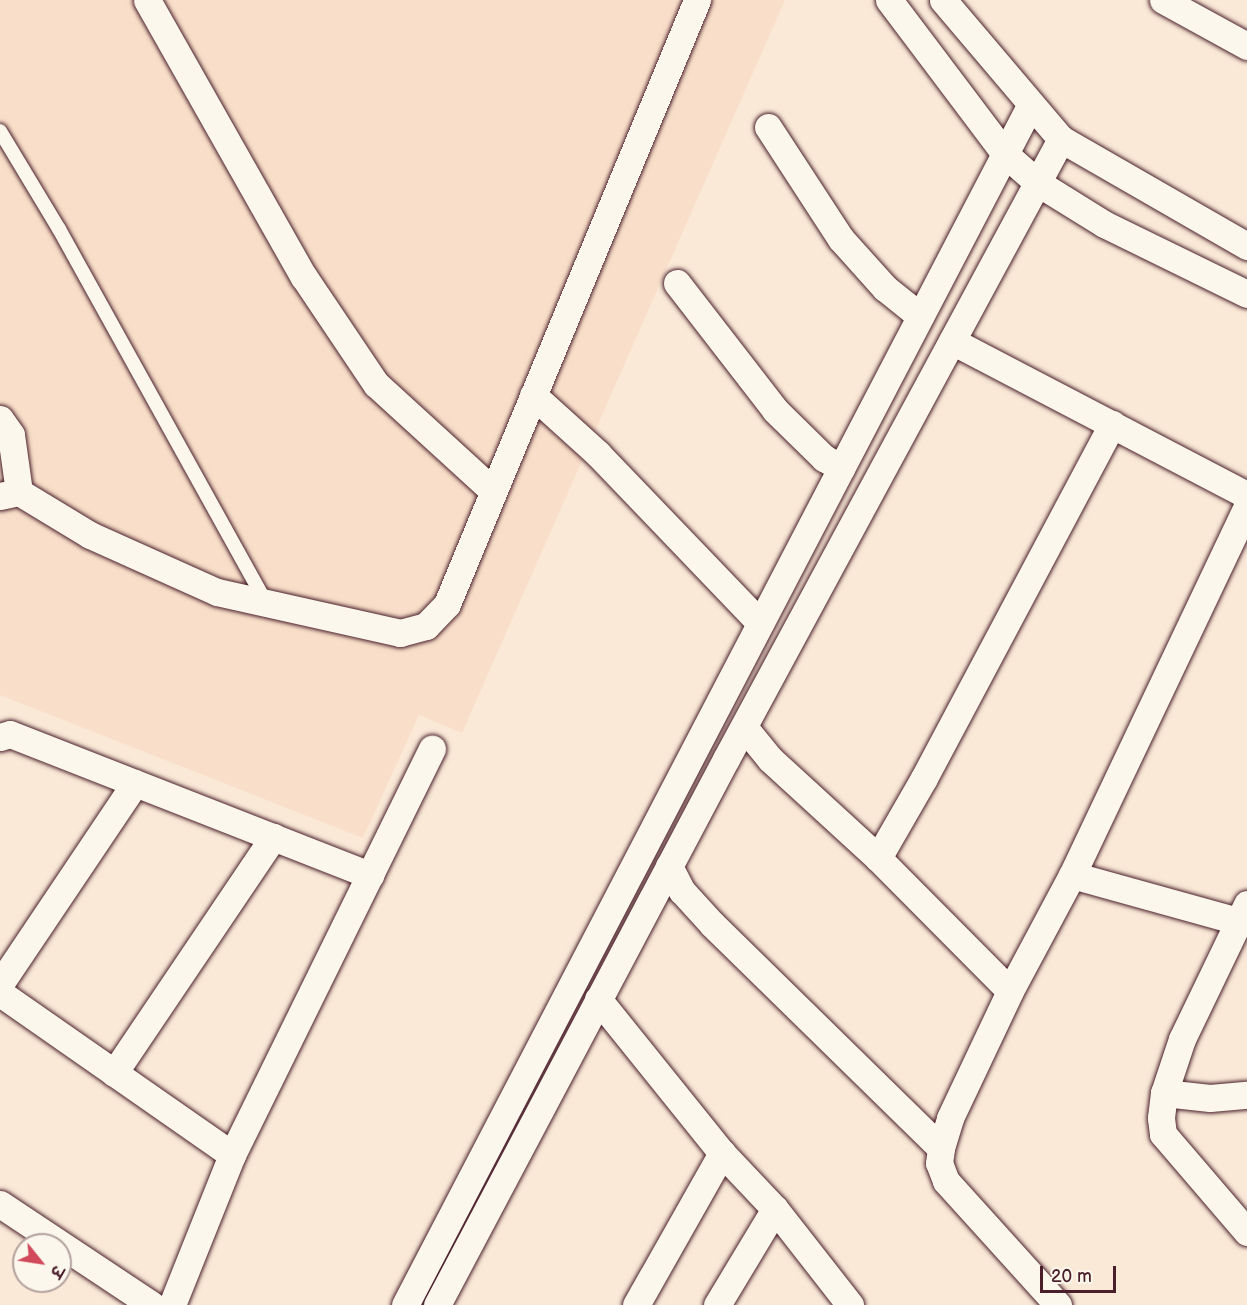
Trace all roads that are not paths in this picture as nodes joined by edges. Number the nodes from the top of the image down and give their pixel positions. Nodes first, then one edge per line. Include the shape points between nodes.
1 (147, 0) edge
2 (697, 0) edge
3 (888, 0) edge
4 (943, 0) edge
5 (1163, 0) edge
6 (1247, 46) edge
7 (1031, 104) junction
8 (768, 127) dead end
9 (0, 131) edge
10 (1061, 139) junction
11 (1005, 154) junction
12 (1038, 183) junction
13 (1247, 246) edge
14 (677, 283) dead end
15 (1247, 294) edge
16 (920, 316) junction
17 (952, 341) junction
18 (533, 395) junction
19 (0, 418) edge
20 (1112, 424) junction
21 (841, 468) junction
22 (493, 490) junction
23 (10, 494) edge
24 (1247, 495) edge
25 (1247, 507) edge
26 (267, 603) junction
27 (760, 623) junction
28 (744, 727) junction
29 (0, 737) edge
30 (432, 748) dead end
31 (135, 783) junction
32 (273, 837) junction
33 (878, 858) junction
34 (669, 866) junction
35 (370, 874) junction
36 (1072, 874) junction
37 (1244, 915) edge
38 (0, 984) edge
39 (1010, 991) junction
40 (0, 993) edge
41 (598, 999) junction
42 (114, 1073) junction
43 (1164, 1093) junction
44 (1247, 1095) edge
45 (941, 1148) junction
46 (722, 1153) junction
47 (232, 1155) junction
48 (775, 1209) junction
49 (2, 1210) edge
50 (1247, 1232) edge
51 (152, 1305) edge
52 (172, 1305) edge
53 (405, 1305) edge
54 (437, 1305) edge
55 (636, 1305) edge
56 (717, 1305) edge
57 (850, 1305) edge
58 (1058, 1305) edge

1 - 22 street via 304,277 376,384
2 - 18 street
3 - 11 street
4 - 7 street
5 - 6 street
7 - 10 street
7 - 11 street
8 - 16 street via 841,239 885,288
9 - 26 lane via 59,229
10 - 12 street
10 - 13 street
11 - 12 street
11 - 16 street
12 - 15 street via 1104,224
12 - 17 street
14 - 21 street via 775,410 824,458
16 - 21 street
17 - 20 street
17 - 28 street
18 - 22 street
18 - 27 street via 598,454
19 - 23 street via 11,435
20 - 24 street
20 - 33 street
21 - 27 street
22 - 26 street via 447,604 426,626 400,633
23 - 26 street via 217,592
25 - 36 street
27 - 53 street
28 - 33 street via 800,789
28 - 34 street
29 - 31 street via 10,734
30 - 35 street
31 - 32 street
31 - 38 street
32 - 35 street
32 - 42 street
33 - 39 street
34 - 41 street
34 - 45 street via 682,891 712,924
35 - 47 street
36 - 37 street
36 - 39 street
37 - 43 street via 1182,1039
39 - 45 street via 950,1118
40 - 42 street
41 - 46 street
41 - 54 street
42 - 47 street
43 - 44 street via 1210,1098
43 - 50 street via 1163,1134
45 - 58 street via 939,1163 946,1182
46 - 48 street
46 - 55 street
47 - 52 street
48 - 56 street
48 - 57 street
49 - 51 street

